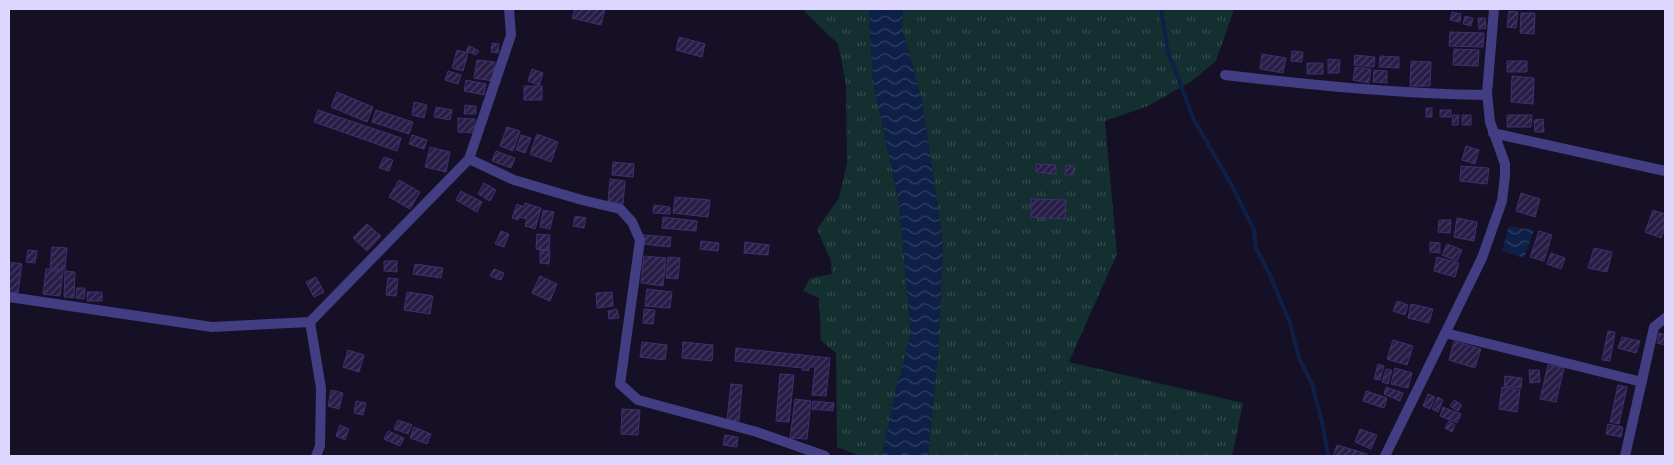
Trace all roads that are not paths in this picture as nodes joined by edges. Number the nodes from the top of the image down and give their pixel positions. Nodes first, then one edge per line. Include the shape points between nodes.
1 (509, 9) edge
2 (1494, 9) edge
3 (1225, 75) dead end
4 (1487, 95) junction
5 (1494, 133) junction
6 (469, 159) junction
7 (1665, 171) edge
8 (9, 297) edge
9 (1665, 318) edge
10 (310, 322) junction
11 (1444, 333) junction
12 (1642, 382) junction
13 (316, 456) edge
14 (825, 456) edge
15 (1385, 456) edge
16 (1625, 456) edge

1 - 6 street via 511,35
2 - 4 street
3 - 4 street via 1340,87
4 - 5 street
5 - 7 street
5 - 11 street via 1505,164 1502,201 1482,258
6 - 10 street
6 - 14 street via 514,180 620,209 632,222 640,240 620,384 638,400 756,432
8 - 10 street via 212,327
9 - 12 street via 1654,327
10 - 13 street via 321,388 320,446
11 - 12 street
11 - 15 street
12 - 16 street

